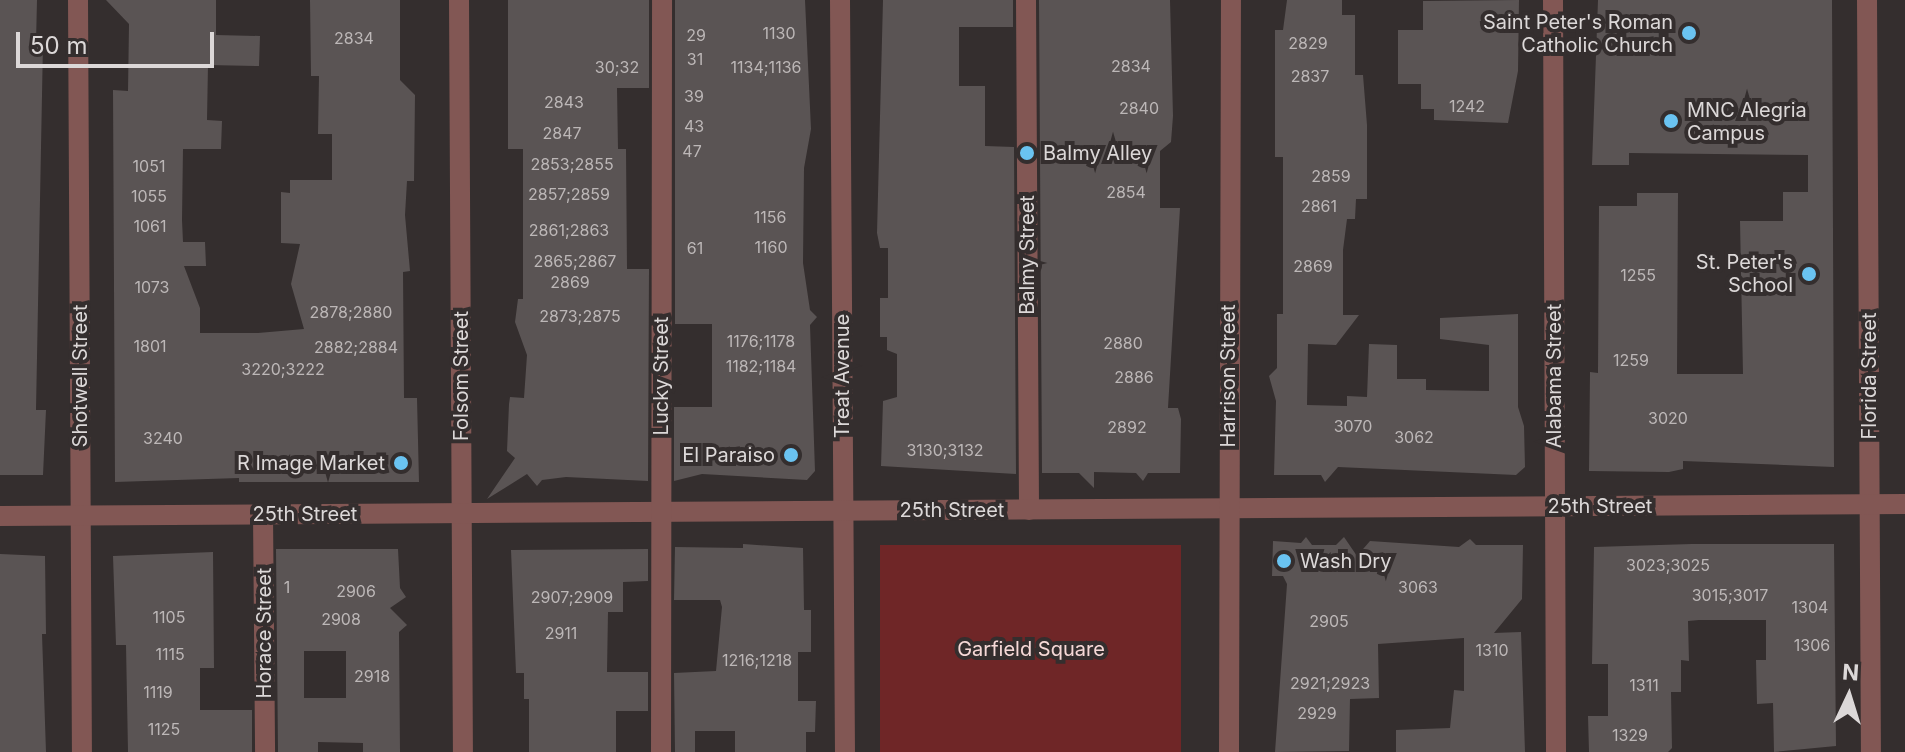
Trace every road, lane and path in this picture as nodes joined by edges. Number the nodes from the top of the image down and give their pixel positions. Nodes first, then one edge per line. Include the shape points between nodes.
1 (78, 0) edge
2 (459, 0) edge
3 (662, 0) edge
4 (840, 0) edge
5 (1026, 0) edge
6 (1231, 0) edge
7 (1553, 0) edge
8 (1867, 0) edge
9 (1870, 504) junction
10 (1905, 504) edge
11 (1554, 506) junction
12 (1227, 509) junction
13 (1029, 510) junction
14 (843, 511) junction
15 (462, 513) junction
16 (660, 513) junction
17 (263, 514) junction
18 (0, 516) edge
19 (81, 516) junction
20 (82, 752) edge
21 (265, 752) edge
22 (463, 752) edge
23 (661, 752) edge
24 (845, 752) edge
25 (1229, 752) edge
26 (1556, 752) edge
27 (1871, 752) edge

1 - 19 street, Shotwell Street
2 - 15 street, Folsom Street
3 - 16 street, Lucky Street
4 - 14 street, Treat Avenue
5 - 13 street, Balmy Street
6 - 12 street, Harrison Street
7 - 11 street, Alabama Street
8 - 9 street, Florida Street
9 - 10 street, 25th Street
9 - 11 street, 25th Street
9 - 27 street, Florida Street
11 - 12 street, 25th Street
11 - 26 street, Alabama Street
12 - 13 street, 25th Street
12 - 25 street, Harrison Street
13 - 14 street, 25th Street
14 - 16 street, 25th Street
14 - 24 street, Treat Avenue
15 - 16 street, 25th Street
15 - 17 street, 25th Street
15 - 22 street, Folsom Street
16 - 23 street, Lucky Street
17 - 19 street, 25th Street
17 - 21 street, Horace Street
18 - 19 street, 25th Street
19 - 20 street, Shotwell Street

